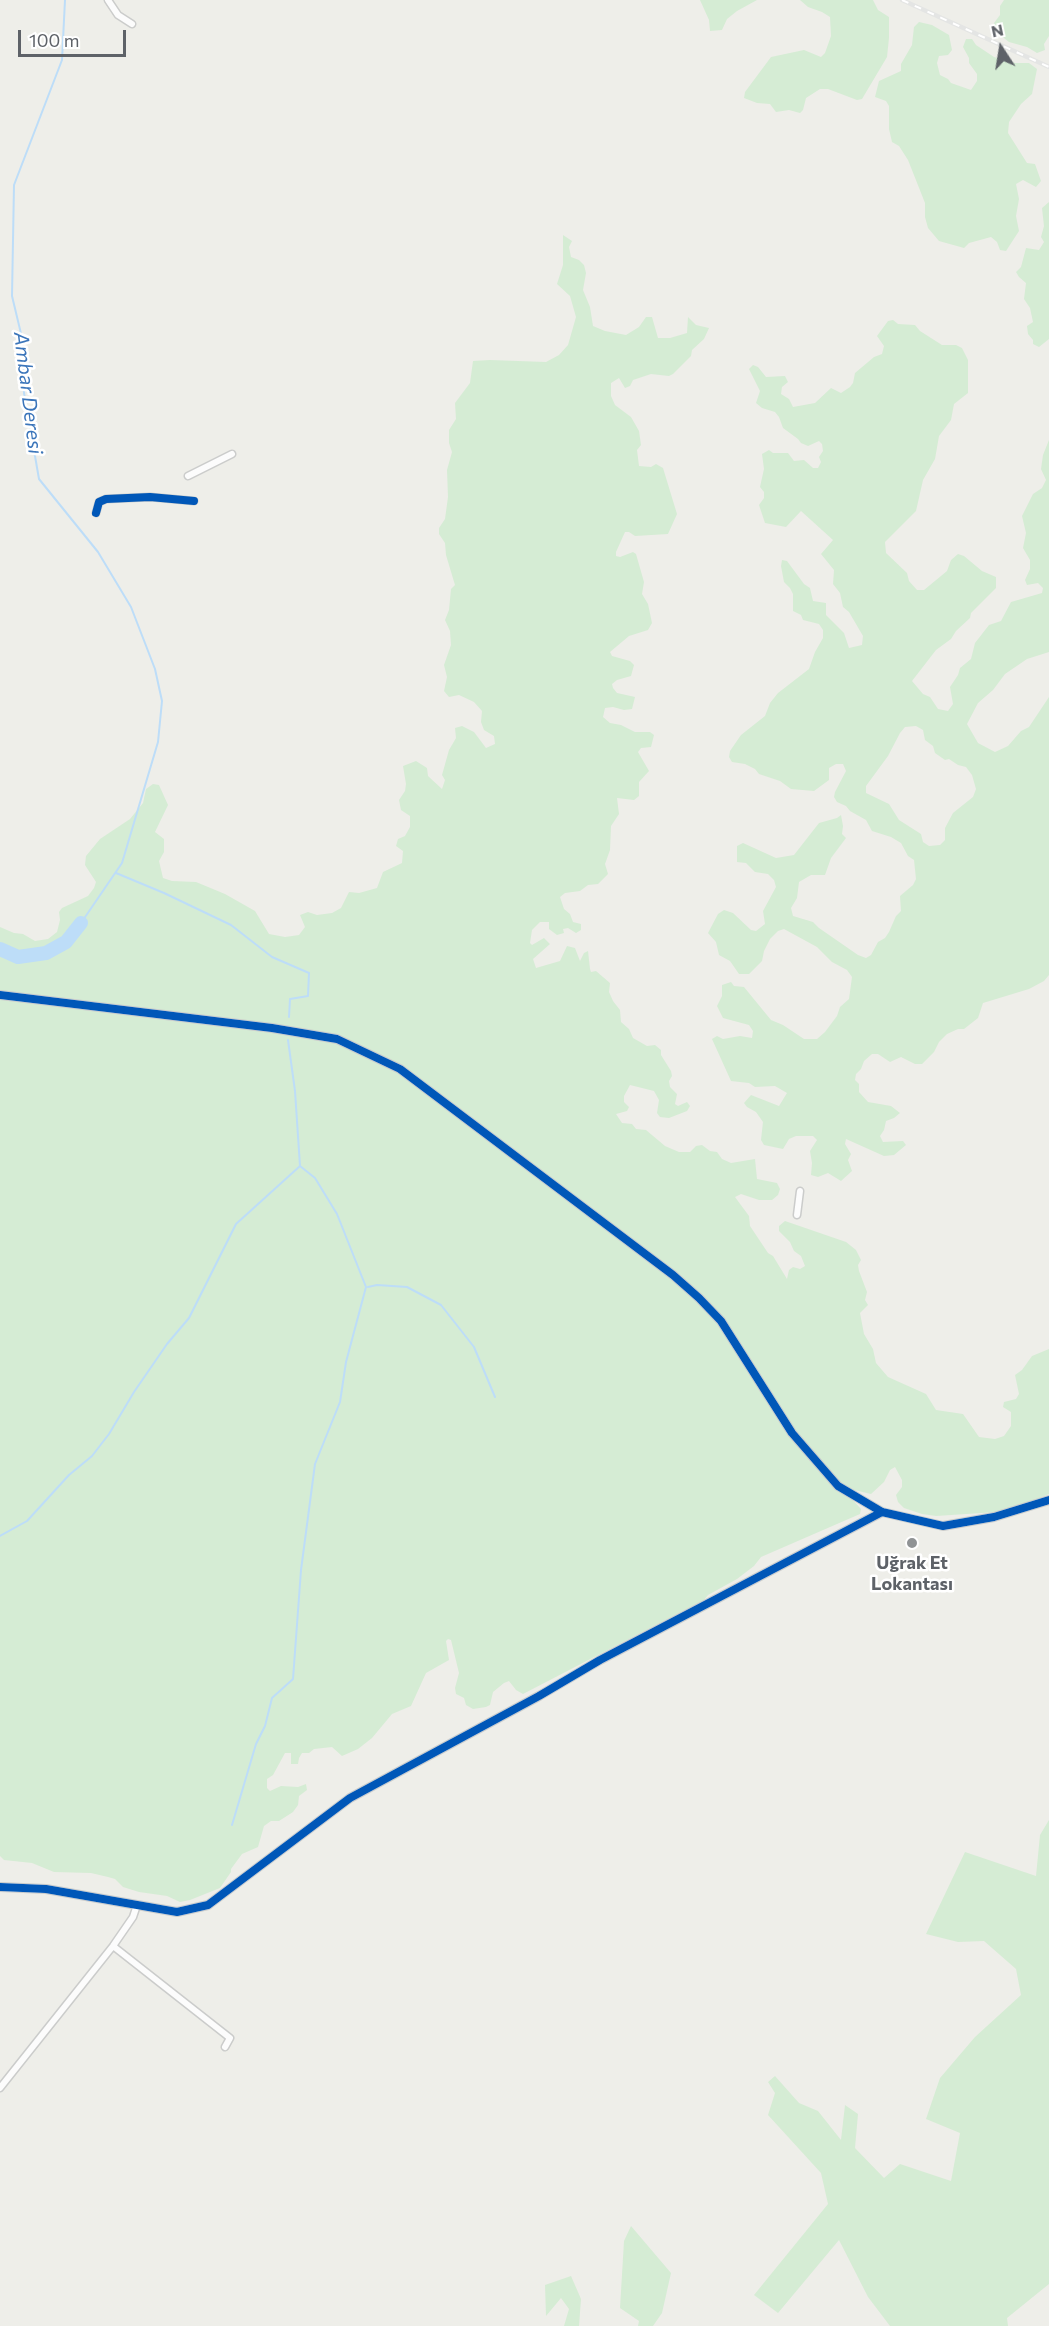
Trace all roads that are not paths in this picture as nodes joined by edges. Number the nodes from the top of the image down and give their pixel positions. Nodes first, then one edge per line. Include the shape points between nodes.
1 (108, 0) edge
2 (132, 24) dead end
3 (232, 454) dead end
4 (188, 476) dead end
5 (194, 501) dead end
6 (96, 513) dead end
7 (0, 995) edge
8 (800, 1191) dead end
9 (797, 1215) dead end
10 (1049, 1500) edge
11 (882, 1512) junction
12 (0, 1887) edge
13 (137, 1905) junction
14 (113, 1946) junction
15 (225, 2047) dead end
16 (0, 2088) edge

1 - 2 street via 118,15
3 - 4 street
5 - 6 street via 106,499 99,502
7 - 11 street via 337,1039 400,1069 699,1298 721,1321 792,1433 838,1485
8 - 9 street
10 - 11 street via 994,1517 944,1526
11 - 13 street via 600,1660 350,1798 208,1905 177,1912
12 - 13 street via 46,1889
13 - 14 street
14 - 15 street via 231,2038
14 - 16 street

